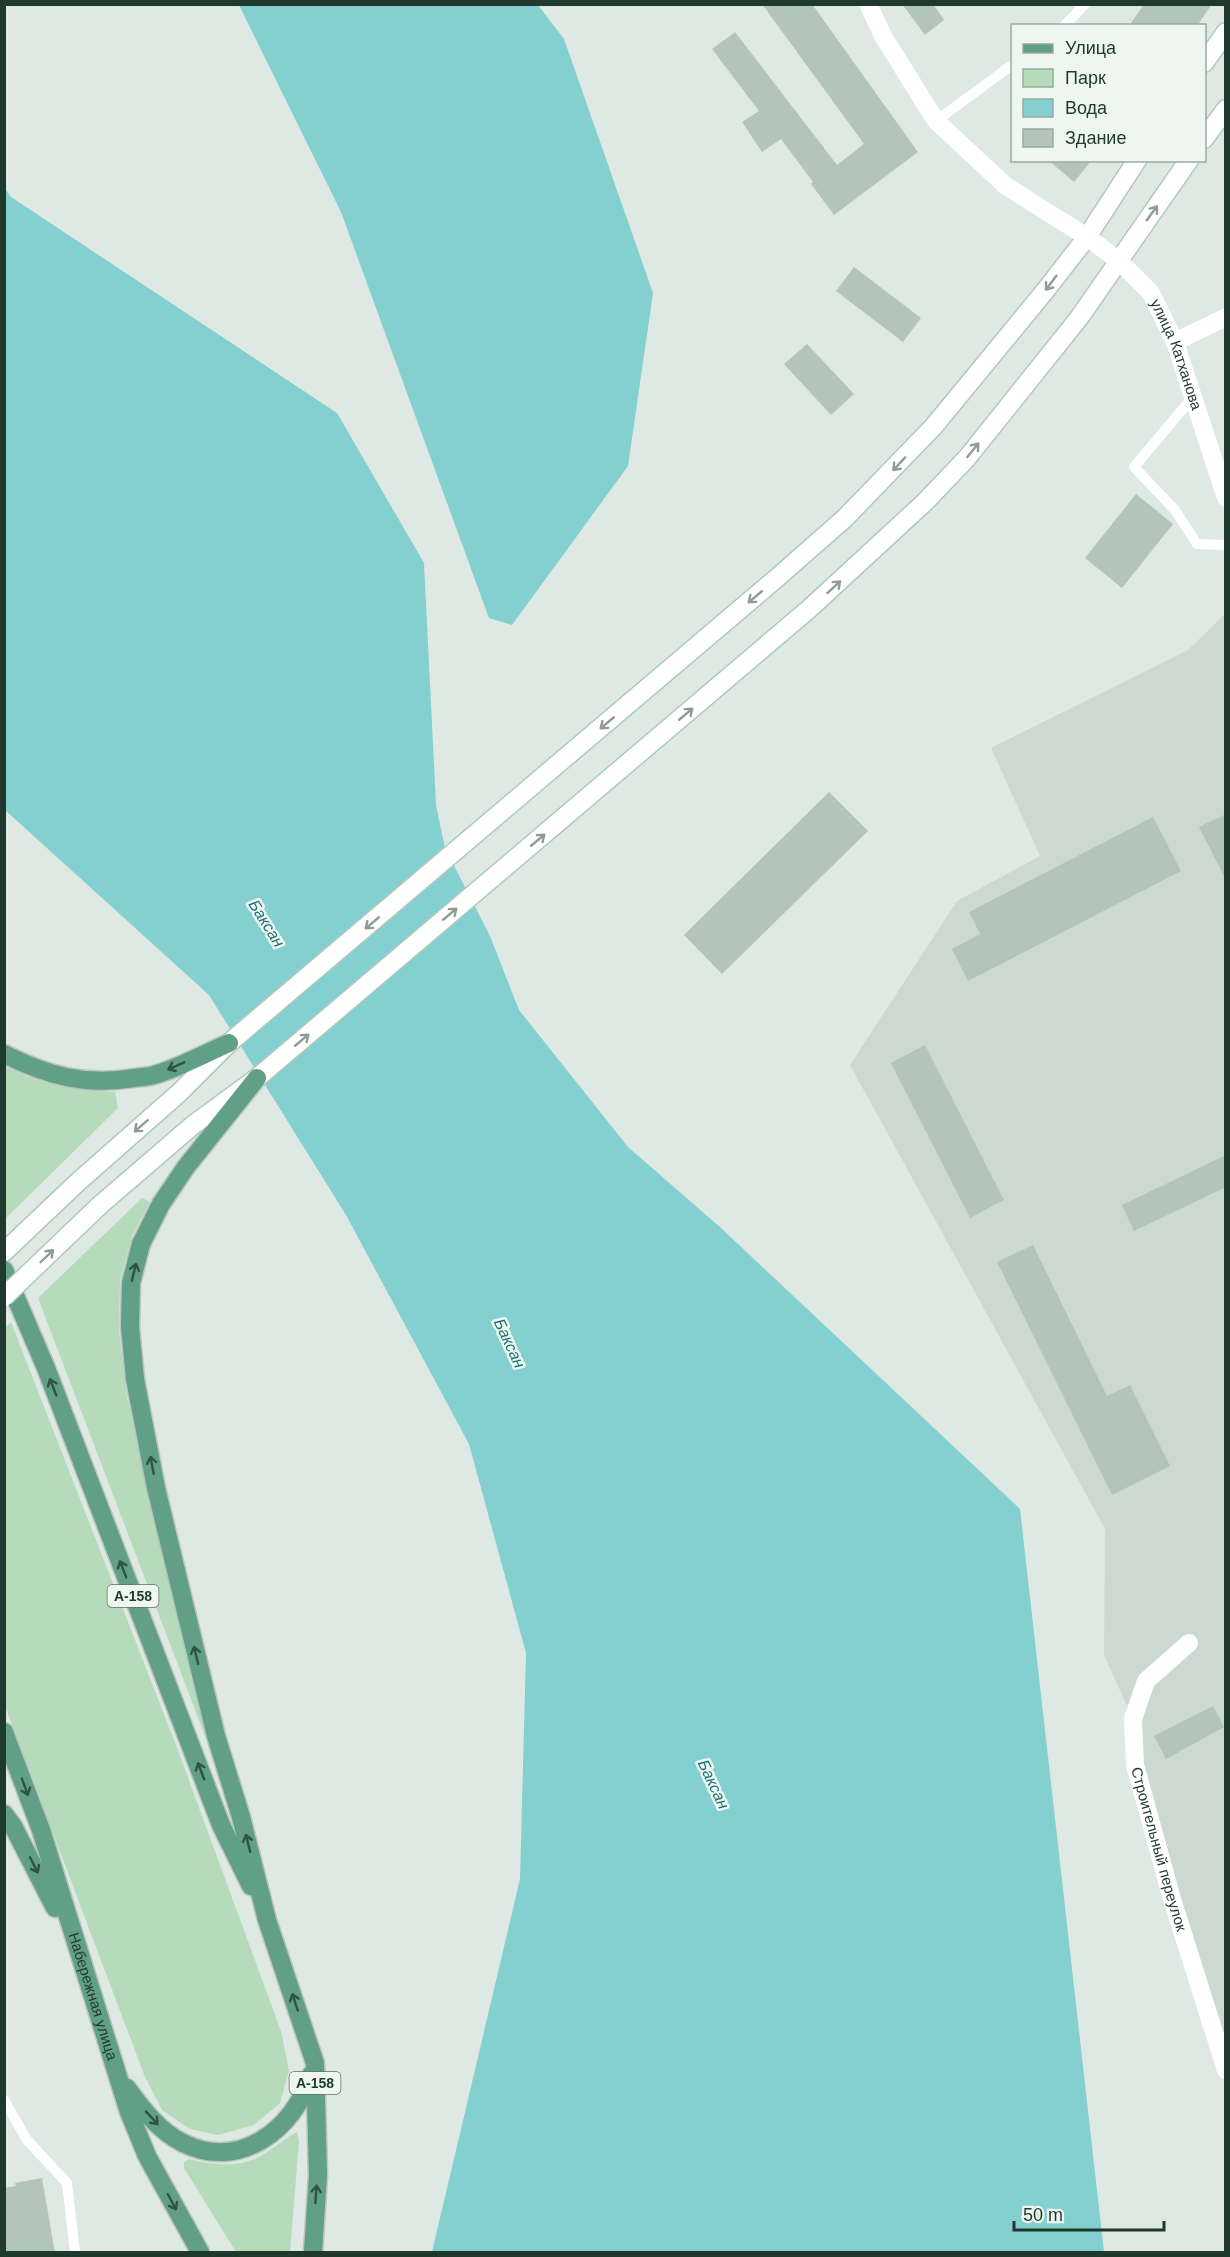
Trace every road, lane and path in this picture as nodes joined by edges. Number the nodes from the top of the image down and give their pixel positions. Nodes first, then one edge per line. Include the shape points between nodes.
1 (868, 4) edge
2 (1085, 4) edge
3 (1066, 24) edge
4 (1226, 32) edge
5 (1206, 60) edge
6 (1011, 66) edge
7 (1226, 109) edge
8 (936, 121) junction
9 (1206, 136) edge
10 (1136, 162) edge
11 (1188, 162) edge
12 (1087, 237) junction
13 (1118, 260) junction
14 (1226, 317) edge
15 (1175, 342) junction
16 (1193, 397) junction
17 (1226, 498) edge
18 (1226, 545) edge
19 (229, 1043) junction
20 (4, 1054) edge
21 (257, 1078) junction
22 (4, 1252) edge
23 (4, 1269) edge
24 (4, 1297) edge
25 (1189, 1643) dead end
26 (4, 1732) edge
27 (4, 1814) edge
28 (267, 1920) junction
29 (79, 1957) junction
30 (315, 2063) junction
31 (1226, 2070) edge
32 (116, 2072) junction
33 (4, 2100) edge
34 (75, 2253) edge
35 (200, 2253) edge
36 (312, 2253) edge

1 - 8 main road, улица Катханова via 883,36
2 - 3 lane
4 - 5 main road
6 - 8 lane
7 - 9 main road
8 - 12 main road, улица Катханова via 1006,186
10 - 12 main road
13 -> 11 main road
12 - 13 main road, улица Катханова
12 -> 19 main road via 934,426 845,518
13 - 15 main road, улица Катханова via 1151,293
21 -> 13 main road via 808,609 925,502 967,458 1079,318
14 - 15 main road
15 - 16 main road, улица Катханова
16 - 17 main road, улица Катханова
16 - 18 lane via 1134,467 1175,510 1197,544
19 -> 20 main road via 156,1075 114,1081 89,1082 59,1076
19 -> 22 main road
24 -> 21 main road, bridge via 99,1206 193,1125
28 -> 21 main road via 216,1736 156,1488 135,1379 130,1327 131,1283 141,1244 161,1204
28 -> 23 main road, А-158 via 221,1825 46,1368
25 - 31 main road, Строительный переулок via 1146,1681 1133,1719 1135,1765
26 -> 29 main road, Набережная улица via 40,1830
27 -> 29 main road via 32,1860
30 -> 28 main road, А-158
29 - 32 main road, Набережная улица
32 -> 30 main road via 139,2104 182,2143 203,2151 231,2152 255,2145 293,2114 306,2092
36 -> 30 main road, А-158 via 318,2175
32 -> 35 main road, Набережная улица via 147,2156
33 - 34 lane via 27,2140 67,2184

